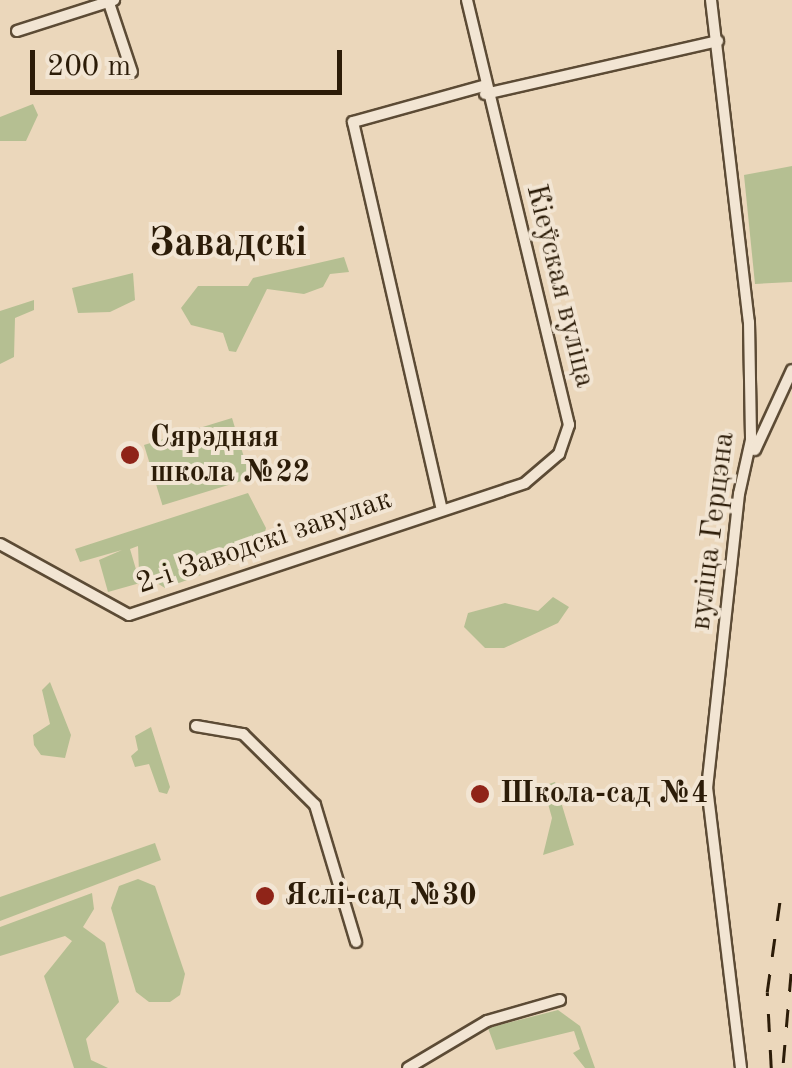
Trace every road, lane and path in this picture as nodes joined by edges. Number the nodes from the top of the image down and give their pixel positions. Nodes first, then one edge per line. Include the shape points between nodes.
1 (467, 0) edge
2 (710, 0) edge
3 (110, 1) edge
4 (18, 31) dead end
5 (718, 40) junction
6 (132, 72) dead end
7 (484, 90) junction
8 (792, 370) edge
9 (748, 468) junction
10 (441, 506) junction
11 (0, 544) edge
12 (196, 726) dead end
13 (356, 942) dead end
14 (560, 1000) dead end
15 (408, 1068) edge
16 (741, 1068) edge

1 - 7 street, Кіеўская вуліца
2 - 5 street, вуліца Герцэна
3 - 4 street
3 - 6 street
5 - 7 street
5 - 9 street, вуліца Герцэна via 750,322
7 - 10 street, Кіеўская вуліца via 569,434 559,454 525,483
7 - 10 street via 352,122
8 - 9 street
9 - 16 street, вуліца Герцэна via 739,494 707,787
10 - 11 street, 2-і Заводскі завулак via 129,614
12 - 13 street via 243,734 315,805
14 - 15 street via 487,1021

